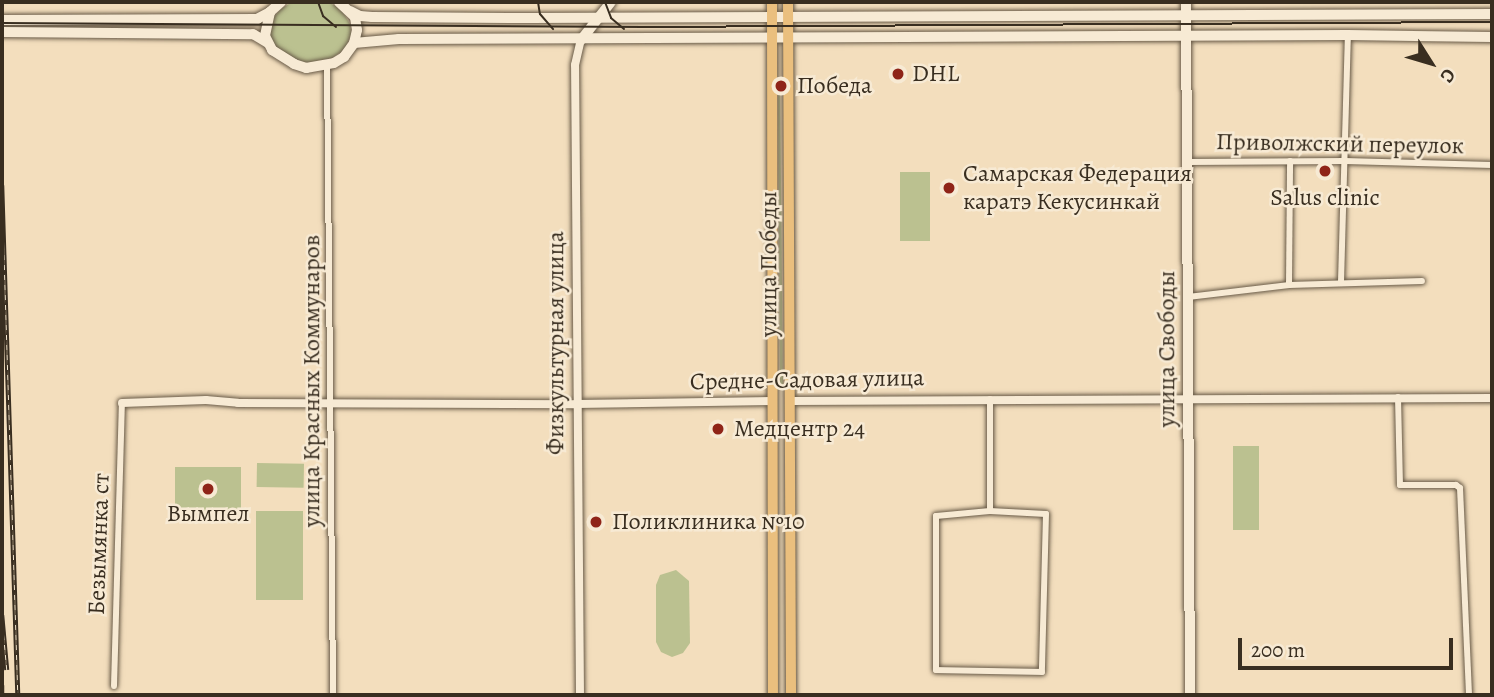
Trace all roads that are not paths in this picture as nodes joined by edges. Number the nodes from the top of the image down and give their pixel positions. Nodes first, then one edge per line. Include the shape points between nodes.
1 (281, 2) edge
2 (340, 2) edge
3 (611, 2) edge
4 (772, 2) edge
5 (788, 2) edge
6 (1186, 2) edge
7 (350, 11) junction
8 (270, 12) junction
9 (1492, 13) edge
10 (1186, 16) junction
11 (600, 18) junction
12 (772, 18) junction
13 (788, 18) junction
14 (2, 20) edge
15 (2, 32) edge
16 (1348, 35) junction
17 (1186, 37) junction
18 (1492, 37) edge
19 (788, 39) junction
20 (581, 40) junction
21 (772, 40) junction
22 (268, 43) junction
23 (354, 43) junction
24 (327, 66) junction
25 (789, 83) junction
26 (772, 84) junction
27 (1345, 160) junction
28 (1290, 161) junction
29 (1187, 162) junction
30 (1492, 164) edge
31 (1422, 281) dead end
32 (1341, 282) junction
33 (1289, 285) junction
34 (1188, 297) junction
35 (1188, 397) junction
36 (1398, 397) junction
37 (1492, 398) edge
38 (990, 399) junction
39 (332, 401) junction
40 (772, 401) junction
41 (790, 401) junction
42 (122, 403) joint
43 (576, 404) junction
44 (990, 511) junction
45 (114, 686) dead end
46 (333, 695) edge
47 (580, 695) edge
48 (774, 695) edge
49 (791, 695) edge
50 (1190, 695) edge
51 (1469, 695) edge

1 - 8 main road
2 - 7 main road
3 - 11 main road
4 - 12 main road, улица Победы
5 - 13 main road, улица Победы
6 - 10 main road, улица Свободы
7 - 11 main road via 372,17
7 - 23 main road via 357,30
8 - 14 main road via 257,19
8 - 22 main road via 264,29
9 - 10 main road
10 - 13 main road
10 - 17 main road, улица Свободы
11 - 12 main road
11 - 20 main road
12 - 13 main road
12 - 21 main road, улица Победы
13 - 19 main road, улица Победы
15 - 22 main road via 253,34
16 - 17 main road
16 - 18 main road
16 - 27 street
17 - 19 main road
17 - 29 main road, улица Свободы
19 - 21 main road
19 - 25 main road, улица Победы
20 - 21 main road
20 - 23 main road
20 - 43 street, Физкультурная улица via 575,65
21 - 26 main road, улица Победы
22 - 24 main road via 294,64
23 - 24 main road via 344,57
24 - 39 street, улица Красных Коммунаров
25 - 26 main road via 781,74
25 - 41 main road, улица Победы
26 - 40 main road, улица Победы
27 - 28 street, Приволжский переулок
27 - 30 street, Приволжский переулок
27 - 32 street
28 - 29 street, Приволжский переулок
28 - 33 street
29 - 34 main road, улица Свободы
31 - 32 street
32 - 33 street
33 - 34 street
34 - 35 main road, улица Свободы
35 - 36 street, Средне-Садовая улица
35 - 38 street, Средне-Садовая улица
35 - 50 main road, улица Свободы
36 - 37 street, Средне-Садовая улица
36 - 51 street via 1400,485 1460,488
38 - 41 street, Средне-Садовая улица
38 - 44 street
39 - 42 street, Средне-Садовая улица
39 - 43 street, Средне-Садовая улица
39 - 46 street, улица Красных Коммунаров
40 - 41 main road, Средне-Садовая улица
40 - 43 street, Средне-Садовая улица
40 - 48 main road, улица Победы
41 - 49 main road, улица Победы
42 - 45 street, Безымянка ст
43 - 47 street, Физкультурная улица
44 - 44 street via 1046,514 1042,672 936,670 936,516

